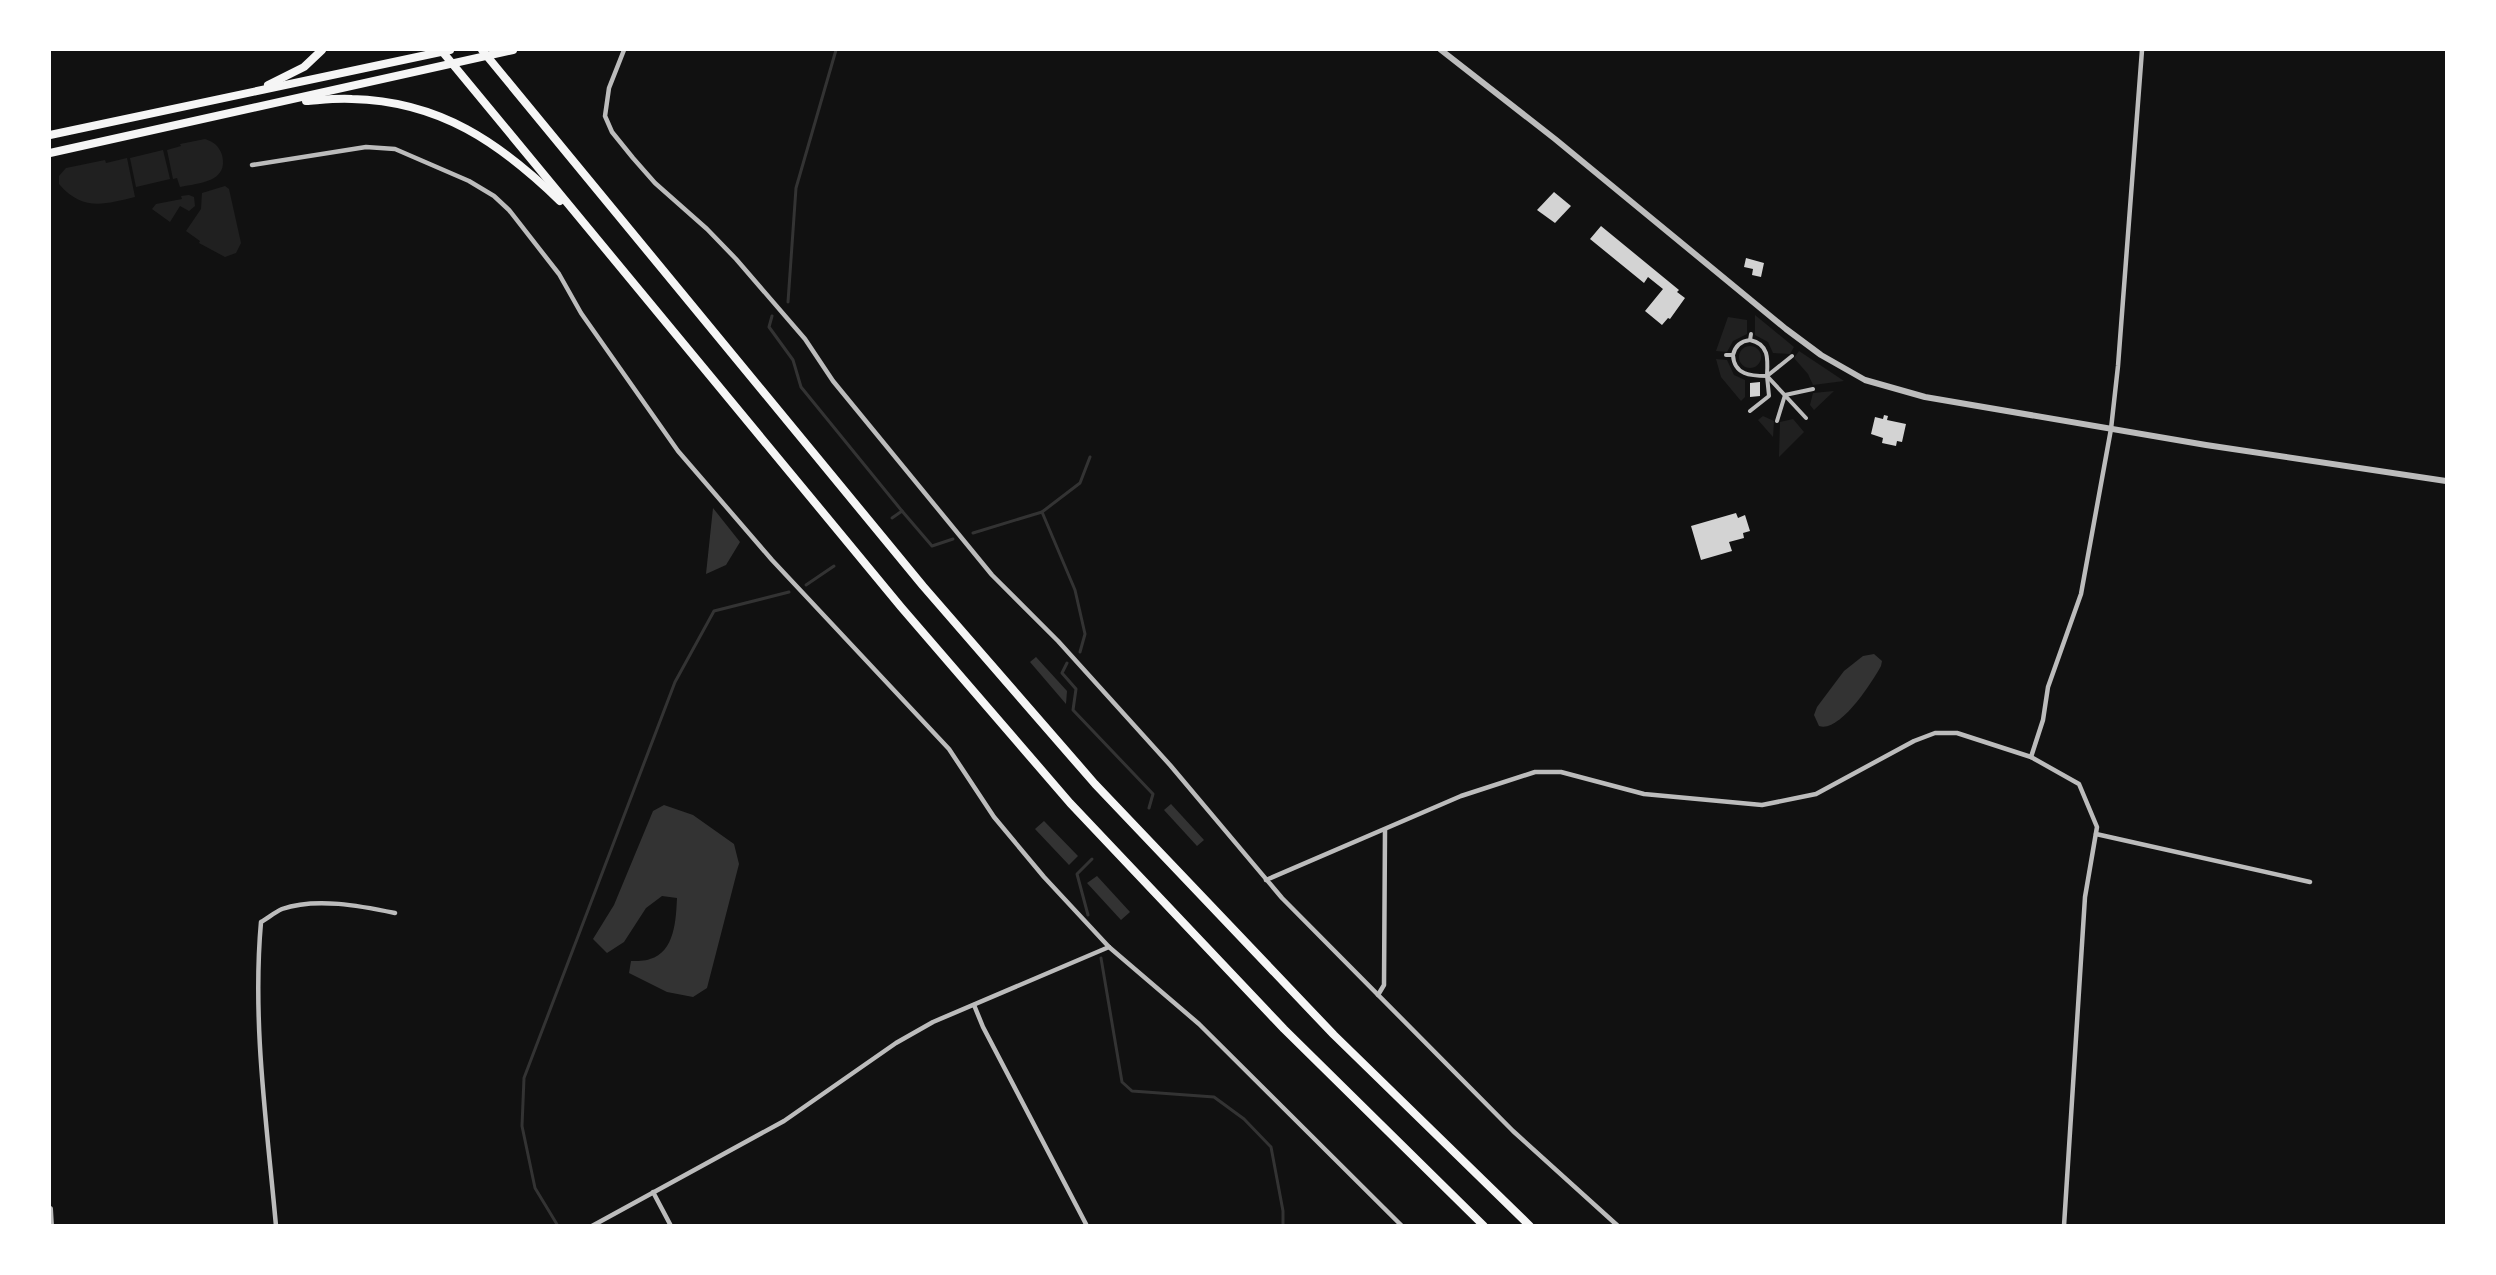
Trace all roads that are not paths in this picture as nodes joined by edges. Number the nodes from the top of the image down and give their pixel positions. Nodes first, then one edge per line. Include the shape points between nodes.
1 (322, 50) edge
2 (441, 50) edge
3 (450, 50) edge
4 (483, 50) edge
5 (513, 50) edge
6 (624, 50) edge
7 (1441, 50) edge
8 (2142, 50) edge
9 (240, 95) junction
10 (285, 102) junction
11 (50, 135) edge
12 (50, 153) edge
13 (252, 165) dead end
14 (586, 226) junction
15 (1750, 334) dead end
16 (1750, 340) junction
17 (1726, 355) dead end
18 (1733, 355) junction
19 (1792, 356) dead end
20 (1767, 376) junction
21 (1813, 388) dead end
22 (1785, 395) junction
23 (1750, 411) dead end
24 (1806, 418) dead end
25 (1777, 422) dead end
26 (2111, 429) junction
27 (2446, 481) edge
28 (2031, 757) junction
29 (1385, 830) junction
30 (2096, 834) junction
31 (1266, 880) junction
32 (2310, 882) dead end
33 (395, 913) dead end
34 (1109, 947) junction
35 (1378, 995) junction
36 (975, 1005) junction
37 (653, 1192) junction
38 (50, 1209) edge
39 (51, 1226) edge
40 (276, 1226) edge
41 (592, 1226) edge
42 (671, 1226) edge
43 (1087, 1226) edge
44 (1402, 1226) edge
45 (1484, 1226) edge
46 (1530, 1226) edge
47 (1618, 1226) edge
48 (2064, 1226) edge

1 - 9 highway via 294,73
2 - 14 highway
3 - 9 highway
4 - 46 highway via 923,586 1095,784 1401,1102
5 - 10 highway
6 - 31 street via 605,106 612,132 655,183 736,259 805,339 833,381 993,575 1170,765
7 - 26 street via 1786,329 1854,374 1943,401
8 - 26 street
9 - 11 highway
10 - 12 highway
10 - 14 highway via 369,100 412,108 454,123 509,155
13 - 34 street via 366,147 386,148 422,159 494,196 558,274 678,451 772,560 949,749 994,817
14 - 45 highway via 901,607 1070,803 1339,1084
15 - 16 street
16 - 18 street via 1740,342
16 - 20 street via 1766,351
17 - 18 street
18 - 20 street via 1739,370 1752,376
19 - 20 street
20 - 22 street
20 - 23 street via 1768,396
21 - 22 street
22 - 24 street
22 - 25 street
26 - 27 street
26 - 28 street via 2081,594 2051,678
28 - 29 street via 1957,734 1935,733 1816,794 1762,805 1644,794 1561,772 1535,772 1461,796
28 - 30 street via 2079,784 2097,827
29 - 31 street
29 - 35 street via 1384,985
30 - 32 street
30 - 48 street via 2085,897
31 - 35 street
33 - 40 street via 363,906 311,904 281,909 261,922 257,969 259,1034
34 - 36 street
34 - 44 street via 1199,1024
35 - 47 street via 1513,1131
36 - 37 street via 896,1043 784,1121
36 - 43 street
37 - 41 street
37 - 42 street
38 - 39 street

